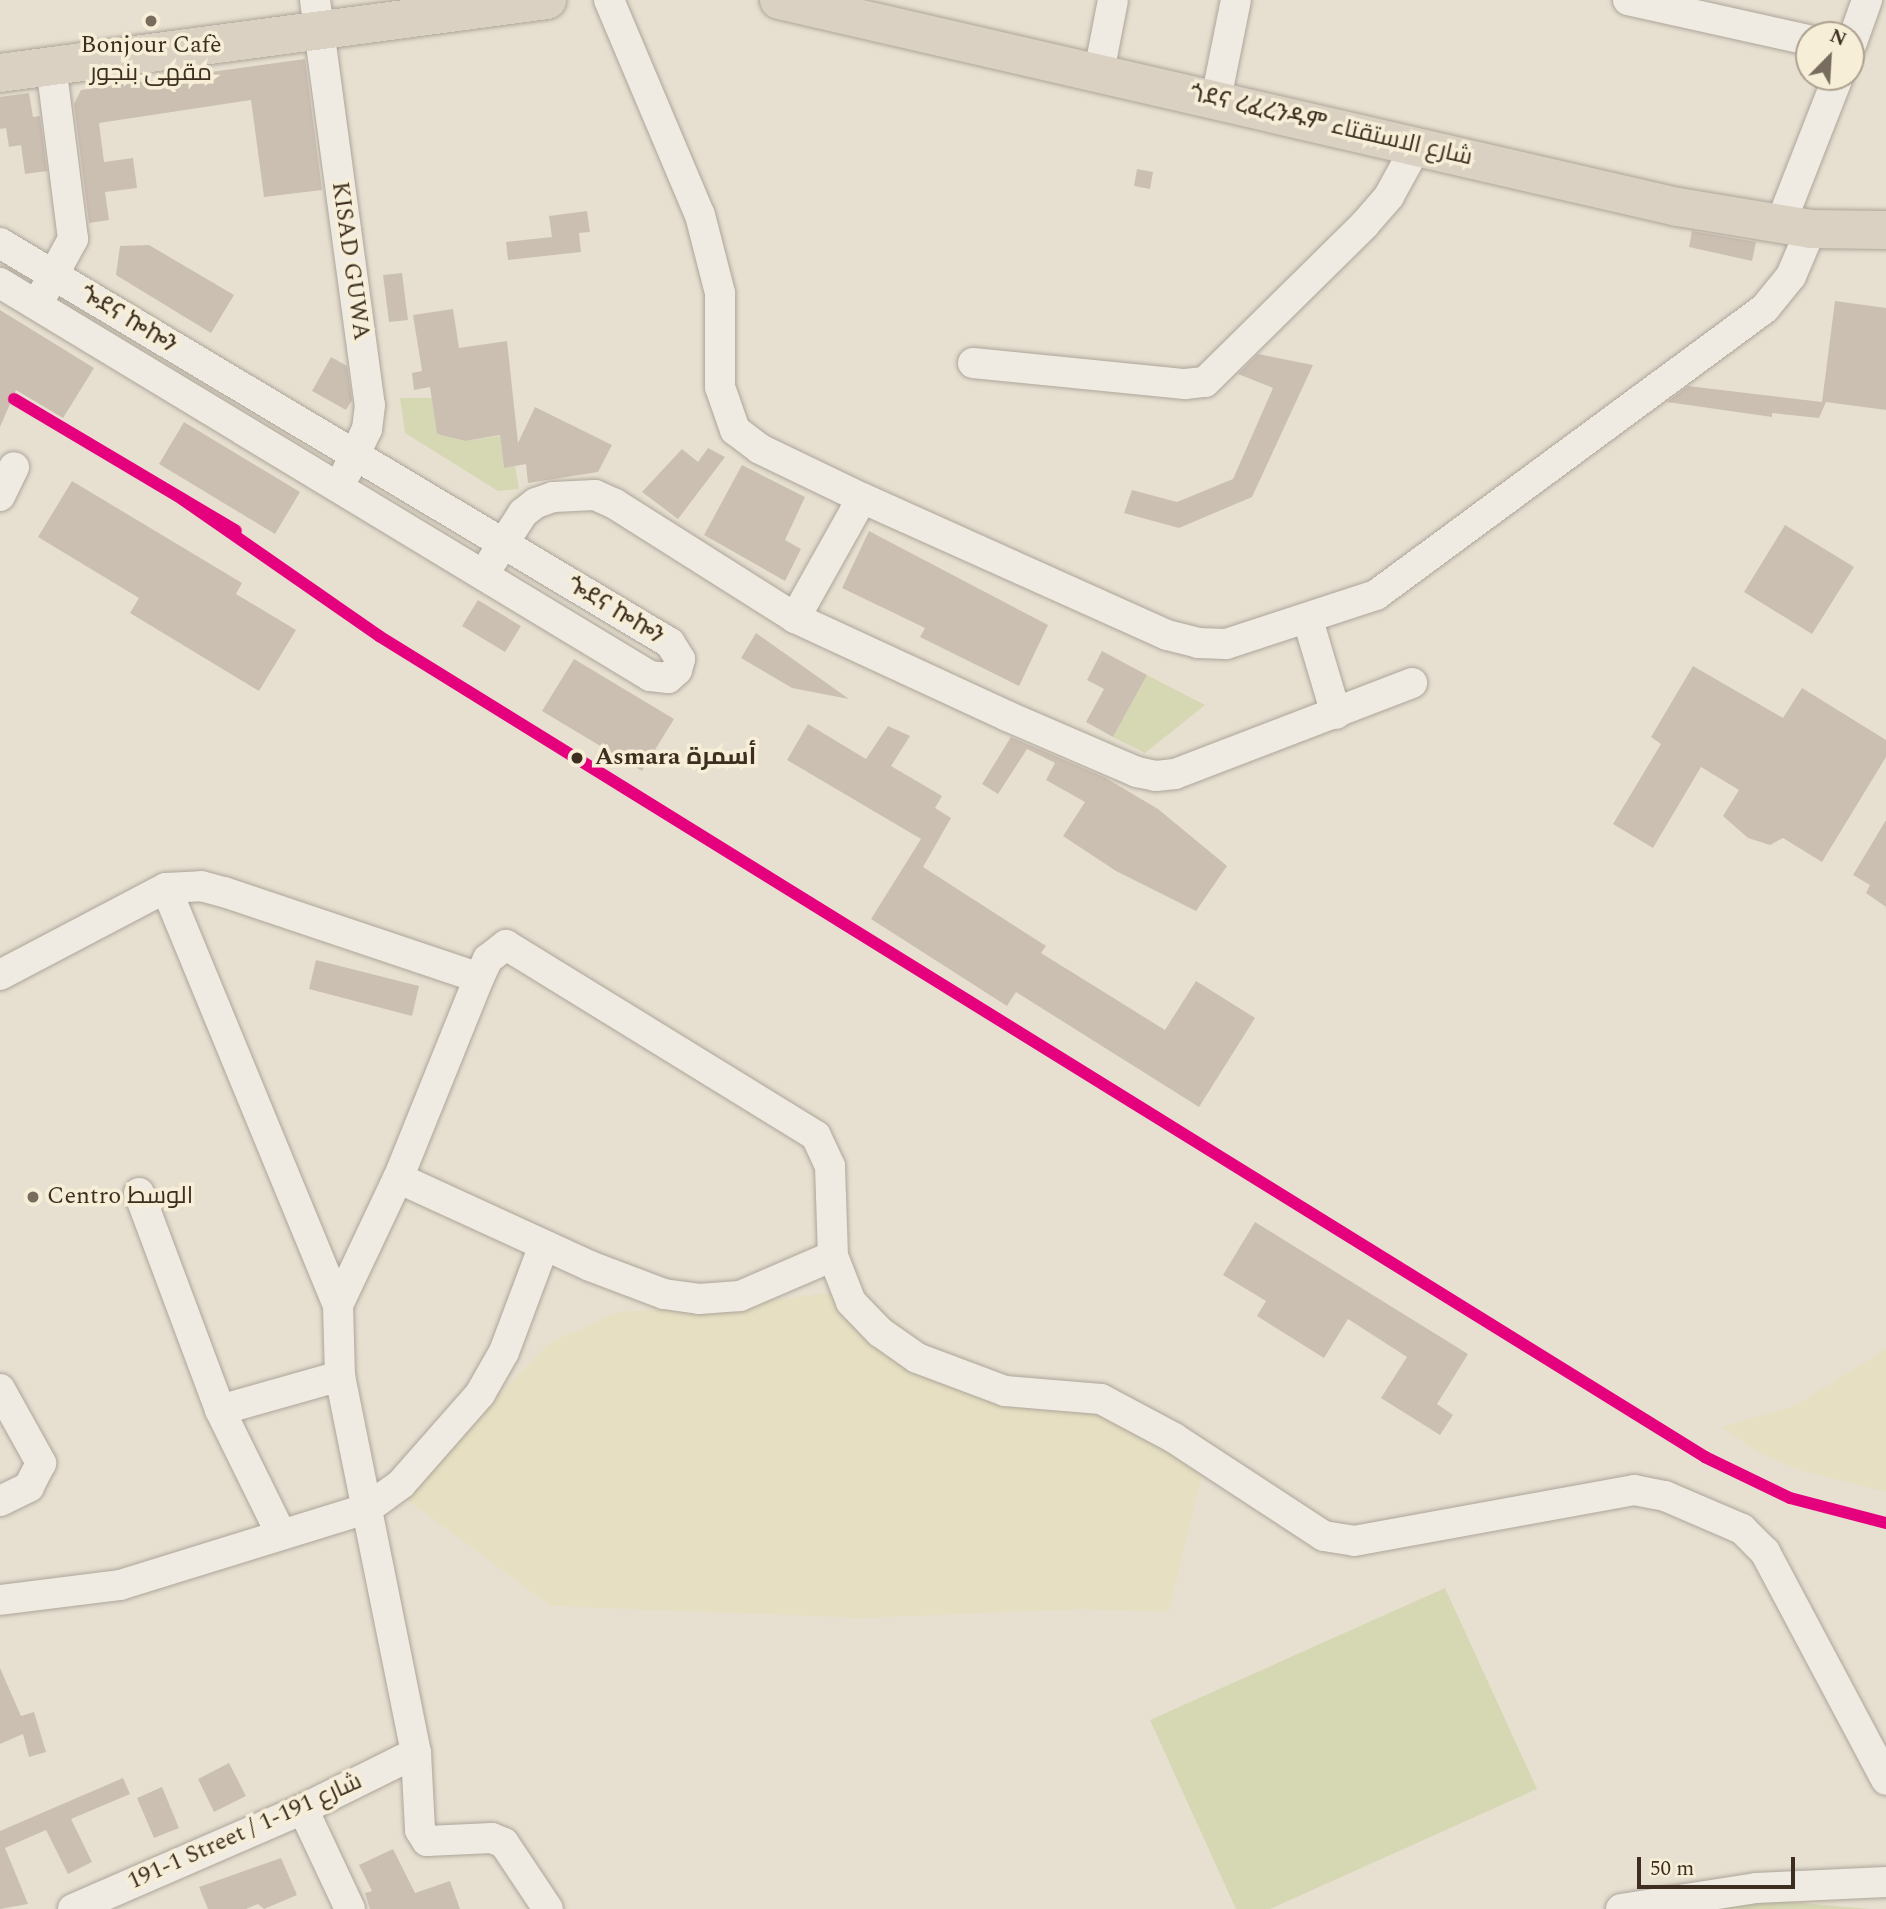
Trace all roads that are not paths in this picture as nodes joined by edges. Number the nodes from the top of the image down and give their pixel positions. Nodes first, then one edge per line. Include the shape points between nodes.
1 (547, 0) edge
2 (609, 0) edge
3 (779, 0) edge
4 (1113, 0) edge
5 (1236, 0) edge
6 (1628, 0) edge
7 (1867, 0) edge
8 (1709, 10) edge
9 (317, 16) edge
10 (1859, 21) edge
11 (1795, 36) edge
12 (51, 65) junction
13 (1099, 72) junction
14 (0, 73) edge
15 (1834, 91) edge
16 (1216, 99) junction
17 (1417, 145) junction
18 (1796, 227) junction
19 (1886, 230) edge
20 (0, 243) edge
21 (53, 276) junction
22 (0, 283) edge
23 (37, 306) junction
24 (973, 363) dead end
25 (355, 455) junction
26 (13, 467) dead end
27 (339, 485) junction
28 (0, 496) edge
29 (862, 498) junction
30 (502, 543) junction
31 (484, 573) junction
32 (795, 618) junction
33 (1308, 620) junction
34 (1412, 683) dead end
35 (1336, 715) junction
36 (166, 888) junction
37 (0, 975) edge
38 (479, 978) junction
39 (398, 1178) junction
40 (139, 1193) dead end
41 (544, 1245) junction
42 (833, 1256) junction
43 (338, 1305) junction
44 (340, 1376) junction
45 (0, 1389) edge
46 (220, 1410) junction
47 (0, 1501) edge
48 (368, 1508) junction
49 (281, 1534) junction
50 (0, 1600) edge
51 (416, 1753) junction
52 (1886, 1780) edge
53 (303, 1809) junction
54 (1886, 1882) edge
55 (73, 1909) edge
56 (350, 1909) edge
57 (548, 1909) edge
58 (1621, 1909) edge

1 - 9 highway
2 - 29 street via 700,215 720,293 720,387 735,430 760,449
3 - 13 highway, ጎደና ረፈረንዱም شارع الاستقتاء
4 - 13 street
5 - 16 street
6 - 8 street
7 - 10 street
8 - 11 street
9 - 12 highway
9 - 25 street, KISAD GUWA via 370,405 367,429
12 - 14 highway
12 - 21 street via 74,239
13 - 16 highway, ጎደና ረፈረንዱም شارع الاستقتاء
15 - 18 street
16 - 17 highway, ጎደና ረፈረንዱም شارع الاستقتاء
17 - 18 highway, ጎደና ረፈረንዱም شارع الاستقتاء via 1678,207
17 - 24 street via 1389,196 1364,224 1205,382 1185,384
18 - 19 highway, ጎደና ረፈረንዱም شارع الاستقتاء
18 - 33 street via 1791,275 1765,308 1376,595
20 - 21 street, ጐደና ኰኰን
21 - 23 street
21 - 25 street, ጐደና ኰኰን
22 - 23 street, ጐደና ኰኰን
23 - 27 street, ጐደና ኰኰን
25 - 27 street, KISAD GUWA
25 - 30 street, ጐደና ኰኰን
26 - 28 street
27 - 31 street, ጐደና ኰኰን
29 - 32 street
29 - 33 street via 1167,635 1226,645
30 - 31 street
30 - 31 street, ጐደና ኰኰን via 670,643 680,659 677,670 662,679 650,676
30 - 32 street via 536,503 553,497 595,495 615,503
32 - 35 street via 1007,716 1156,776 1175,774
33 - 35 street
34 - 35 street
36 - 37 street
36 - 38 street via 201,886 224,892
36 - 43 street via 253,1089
38 - 39 street
38 - 42 street via 488,960 506,945 816,1136 830,1166
39 - 41 street
39 - 43 street
40 - 46 street
41 - 42 street via 664,1294 699,1299 740,1296
41 - 48 street via 504,1352 480,1394 401,1485
42 - 52 street via 850,1302 880,1332 917,1358 1005,1391 1101,1399 1174,1438 1324,1536 1353,1541 1634,1490 1665,1496 1742,1529 1765,1552
43 - 44 street
44 - 46 street
44 - 48 street
45 - 47 street via 41,1463 29,1488
46 - 49 street
48 - 49 street
48 - 51 street
49 - 50 street via 120,1585
51 - 53 street, 191-1 Street / شارع 191-1
51 - 57 street via 416,1815 427,1841 492,1838 504,1843
53 - 55 street, 191-1 Street / شارع 191-1
53 - 56 street
54 - 58 street via 1756,1888

